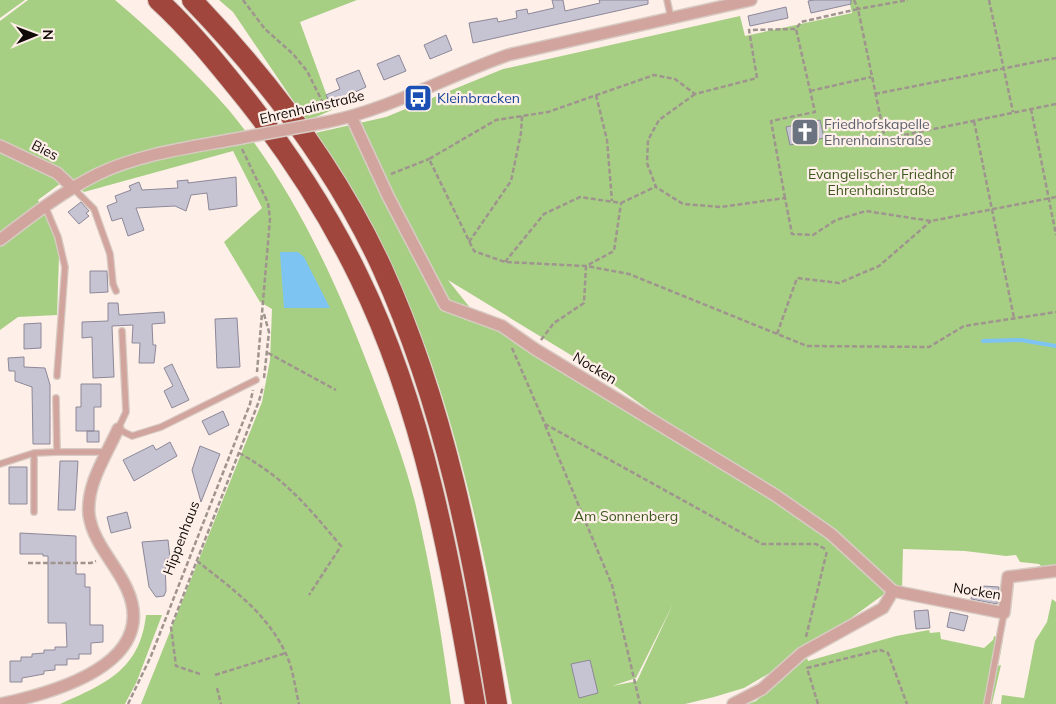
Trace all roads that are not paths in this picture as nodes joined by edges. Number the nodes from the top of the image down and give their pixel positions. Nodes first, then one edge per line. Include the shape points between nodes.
1 (158, 0) edge
2 (192, 0) edge
3 (667, 0) edge
4 (751, 0) edge
5 (671, 18) junction
6 (352, 116) junction
7 (0, 146) edge
8 (73, 188) junction
9 (45, 206) junction
10 (0, 240) edge
11 (116, 291) dead end
12 (122, 331) dead end
13 (57, 376) dead end
14 (256, 380) road end
15 (56, 398) dead end
16 (118, 429) junction
17 (58, 452) junction
18 (108, 452) junction
19 (34, 453) junction
20 (0, 464) edge
21 (34, 512) dead end
22 (1056, 571) edge
23 (893, 591) junction
24 (1004, 613) junction
25 (1, 704) edge
26 (475, 704) edge
27 (497, 704) edge
28 (732, 704) edge
29 (987, 704) edge

1 - 26 highway via 215,59 299,170 360,278 408,405 436,503
2 - 27 highway via 235,45 319,156 356,218 406,324 458,494
3 - 5 lane
4 - 5 street, Ehrenhainstraße
5 - 6 street, Ehrenhainstraße via 508,55 396,102
6 - 8 street, Ehrenhainstraße, bridge via 133,161
6 - 23 street, Nocken via 380,179 445,305 502,326 775,495 831,534
7 - 8 street, Bies via 57,173
8 - 9 street, Ehrenhainstraße
8 - 11 lane via 94,210 110,254 112,284
9 - 10 street, Ehrenhainstraße
9 - 13 lane via 58,237 65,267
12 - 16 lane via 126,412
14 - 16 lane via 162,427 132,436
15 - 17 lane
16 - 18 street
17 - 18 lane
17 - 19 lane
18 - 25 street via 89,501 92,528 124,583 132,604 129,634 119,652 90,675
19 - 20 lane
19 - 21 lane
22 - 24 street, Nocken via 1008,576
23 - 24 street, Nocken
23 - 28 street via 883,608 802,653 762,689
24 - 29 lane

